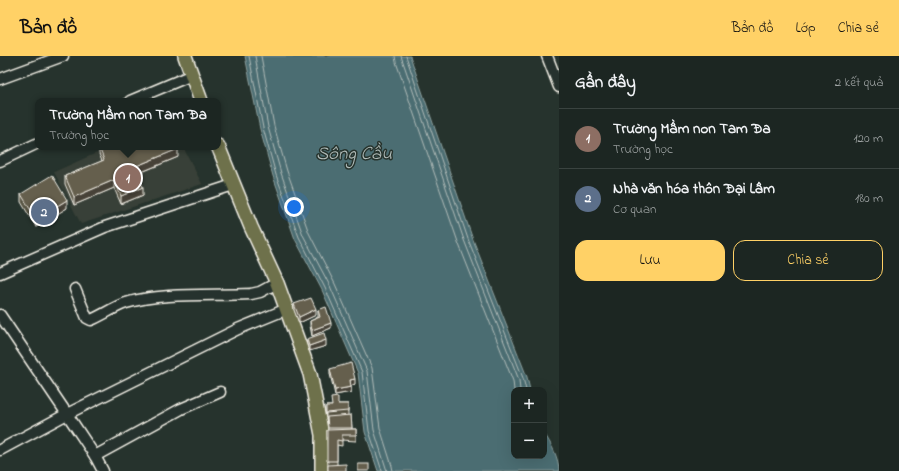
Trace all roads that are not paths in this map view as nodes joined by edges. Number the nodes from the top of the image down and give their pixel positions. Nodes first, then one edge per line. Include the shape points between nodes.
1 (63, 56) edge
2 (185, 56) edge
3 (547, 56) edge
4 (192, 75) junction
5 (0, 79) edge
6 (559, 87) edge
7 (137, 98) edge
8 (200, 98) edge
9 (35, 144) edge
10 (220, 150) edge
11 (0, 161) edge
12 (234, 185) junction
13 (0, 273) edge
14 (277, 283) junction
15 (75, 289) dead end
16 (288, 309) junction
17 (0, 315) edge
18 (220, 392) dead end
19 (67, 414) junction
20 (0, 450) edge
21 (95, 456) junction
22 (103, 471) edge
23 (322, 471) edge

1 - 5 street
2 - 4 main road
3 - 6 street
4 - 7 street
4 - 8 main road
9 - 11 street
10 - 12 main road
12 - 13 street via 105,227
12 - 14 main road
14 - 15 street via 252,294 142,299 125,303 91,320 87,318
14 - 16 main road
16 - 19 street via 238,329
16 - 23 main road via 315,397 322,435
17 - 19 street
18 - 21 street via 181,409
19 - 20 street
19 - 21 street
21 - 22 street

